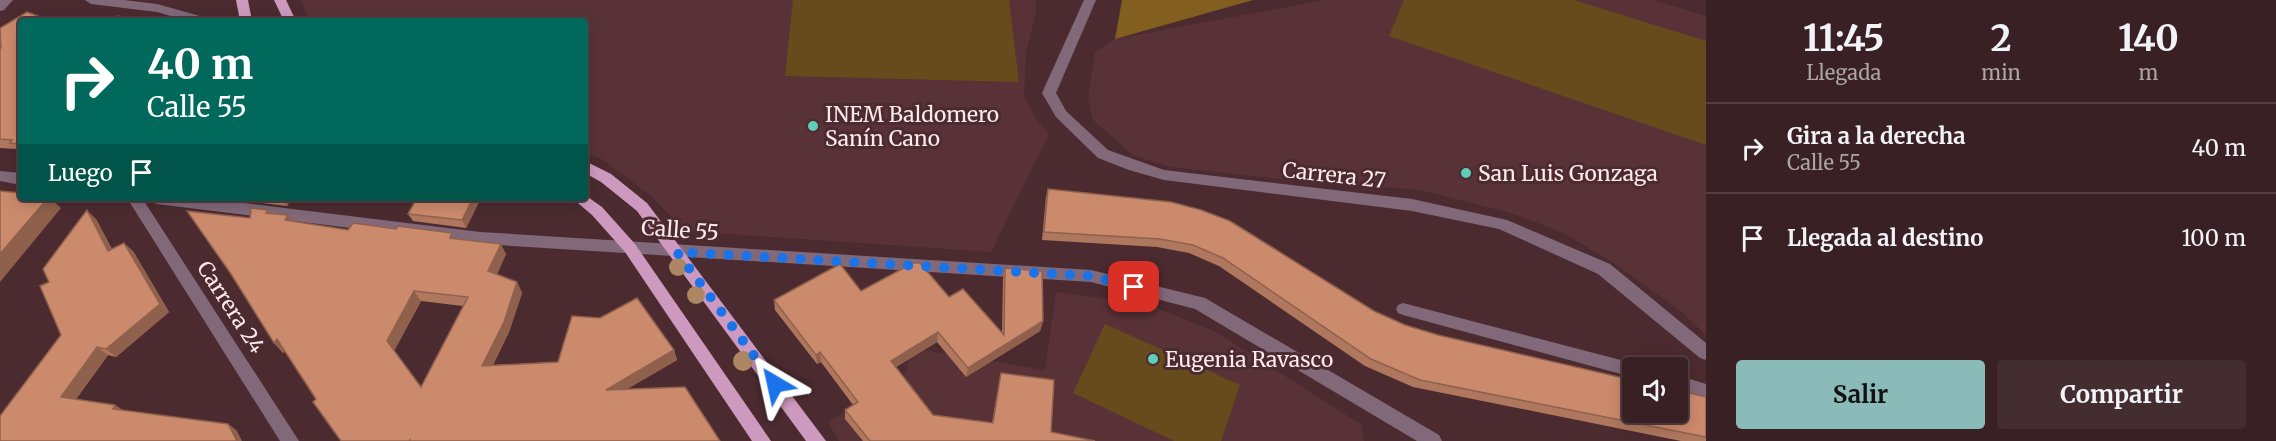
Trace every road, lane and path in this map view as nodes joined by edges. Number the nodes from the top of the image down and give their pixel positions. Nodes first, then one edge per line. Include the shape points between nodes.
1 (7, 0) edge
2 (91, 0) edge
3 (171, 0) edge
4 (242, 0) edge
5 (280, 0) edge
6 (1090, 0) edge
7 (0, 7) edge
8 (157, 8) junction
9 (192, 18) edge
10 (245, 18) edge
11 (288, 18) edge
12 (588, 168) edge
13 (0, 176) edge
14 (18, 179) edge
15 (136, 201) edge
16 (181, 201) edge
17 (583, 201) edge
18 (630, 248) junction
19 (677, 252) junction
20 (1403, 309) dead end
21 (1706, 353) edge
22 (1622, 367) edge
23 (1688, 385) edge
24 (1706, 391) edge
25 (290, 441) edge
26 (762, 441) edge
27 (817, 441) edge
28 (1433, 441) edge

1 - 7 street
2 - 8 street
3 - 8 street
4 - 10 main road
5 - 11 main road
6 - 21 street, Carrera 27 via 1049,93 1061,114 1103,154 1164,175 1412,205 1502,224 1604,269
8 - 9 street
12 - 19 main road via 642,207
13 - 14 street
15 - 25 street, Carrera 24
16 - 18 street, Calle 55 via 480,238
17 - 18 main road
18 - 19 street, Calle 55
18 - 26 main road
19 - 27 main road
19 - 28 street, Calle 55 via 1091,276 1198,303
20 - 22 lane
23 - 24 lane

